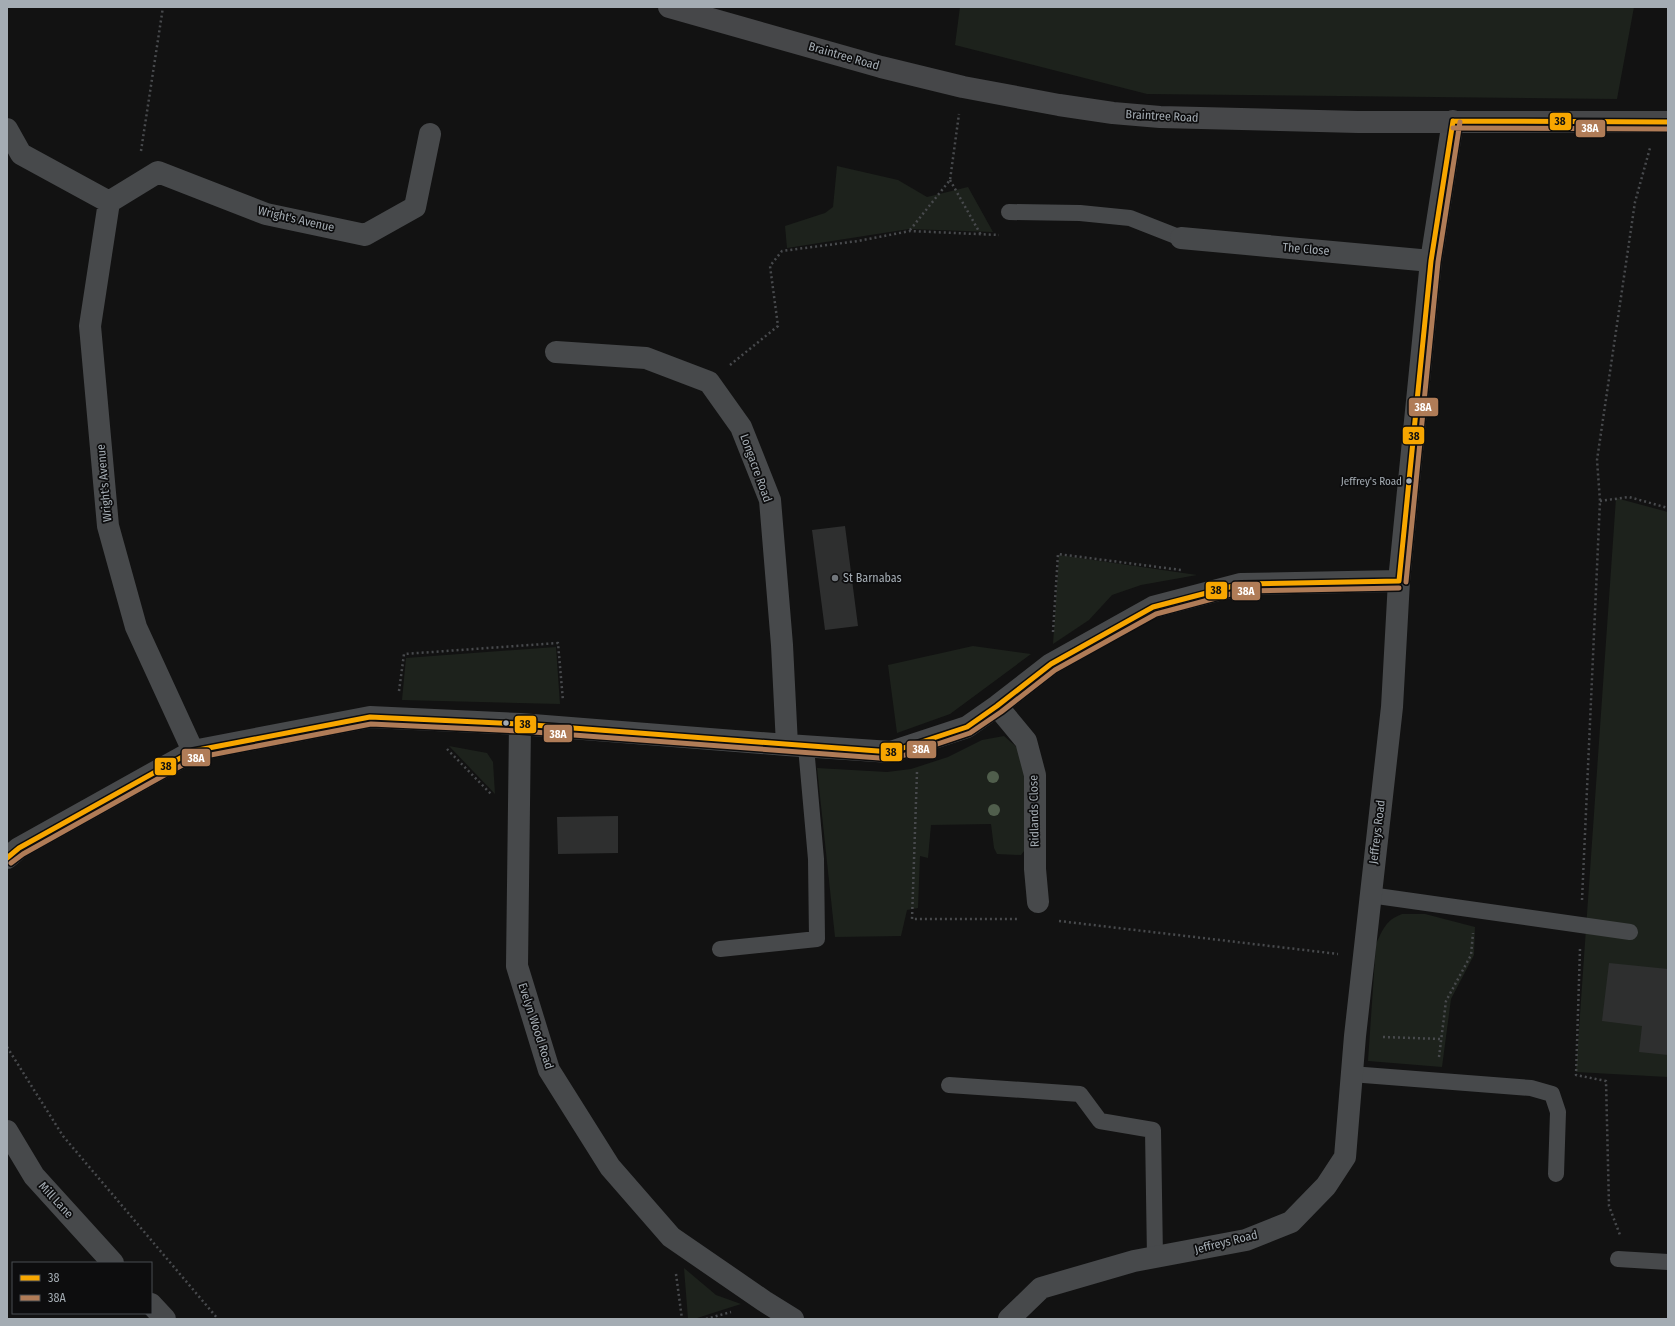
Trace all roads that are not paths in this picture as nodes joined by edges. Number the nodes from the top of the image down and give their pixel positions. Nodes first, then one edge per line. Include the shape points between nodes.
1 (669, 7) edge
2 (1453, 121) junction
3 (1662, 122) edge
4 (7, 129) edge
5 (430, 134) dead end
6 (109, 202) junction
7 (1009, 212) dead end
8 (1181, 238) joint
9 (1431, 261) junction
10 (556, 352) dead end
11 (1399, 581) junction
12 (997, 706) junction
13 (520, 724) junction
14 (796, 746) junction
15 (194, 751) junction
16 (7, 858) edge
17 (1370, 895) junction
18 (1038, 902) dead end
19 (1630, 932) dead end
20 (720, 949) dead end
21 (1351, 1074) junction
22 (949, 1085) dead end
23 (7, 1131) edge
24 (1556, 1174) dead end
25 (1155, 1258) junction
26 (1618, 1259) road end
27 (112, 1262) edge
28 (1668, 1262) edge
29 (152, 1305) edge
30 (165, 1319) edge
31 (793, 1319) edge
32 (1009, 1319) edge

1 - 2 main road, Braintree Road via 881,67 962,87 1113,113 1160,117 1358,122
2 - 3 main road, Braintree Road
2 - 9 street, Jeffreys Road
4 - 6 street via 21,154
5 - 6 street, Wright's Avenue via 415,207 365,235 266,214 158,172
6 - 15 street, Wright's Avenue via 90,326 108,526 136,627
7 - 8 lane via 1080,213 1130,218
8 - 9 street, The Close
9 - 11 street, Jeffreys Road
10 - 14 street, Longacre Road via 646,358 709,382 741,427 770,500 782,645
11 - 12 street via 1241,584 1153,607 1051,664
11 - 17 street, Jeffreys Road via 1392,708
12 - 14 street via 967,726 891,752
12 - 18 street, Ridlands Close via 1026,741 1035,774 1035,869
13 - 14 street
13 - 15 street via 370,717
13 - 31 street, Evelyn Wood Road via 517,966 549,1070 610,1167 671,1238
14 - 20 lane via 816,859 817,939
15 - 16 street via 19,848
17 - 19 lane
17 - 21 street, Jeffreys Road
21 - 24 lane via 1532,1088 1552,1094 1558,1112
21 - 25 street, Jeffreys Road via 1345,1157 1326,1186 1291,1222 1246,1240
22 - 25 lane via 1080,1094 1100,1121 1153,1130
23 - 27 street, Mill Lane via 34,1176
25 - 32 street, Jeffreys Road via 1134,1261 1041,1288
26 - 28 lane
29 - 30 street

